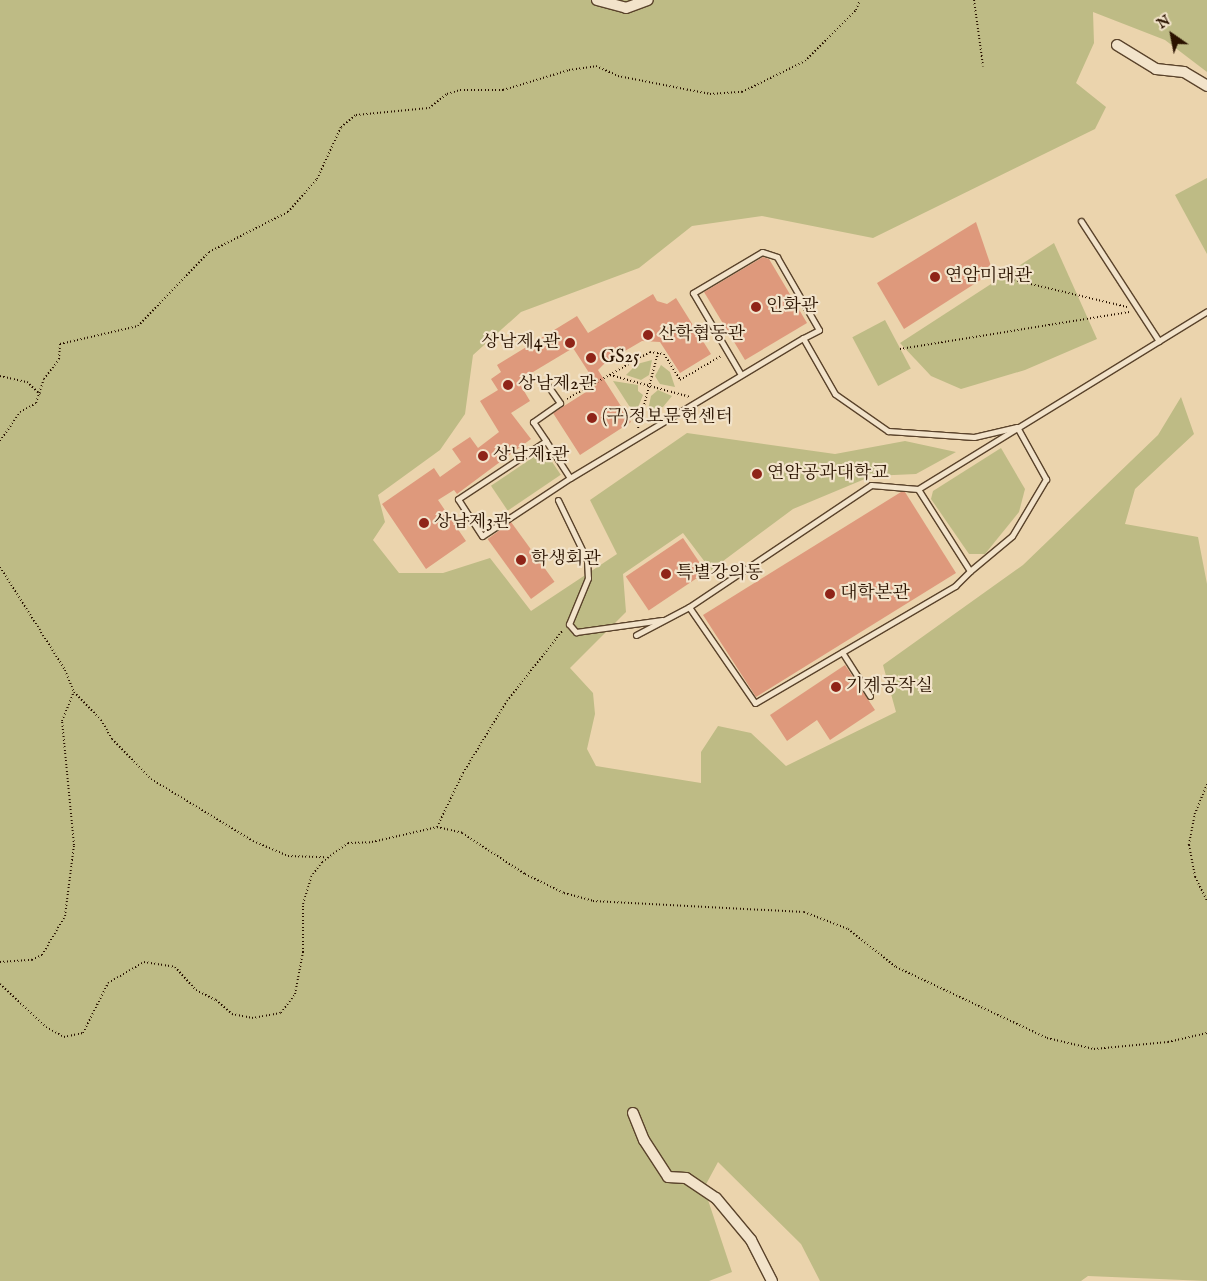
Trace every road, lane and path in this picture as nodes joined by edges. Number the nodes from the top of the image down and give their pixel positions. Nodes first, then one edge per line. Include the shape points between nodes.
1 (597, 0) edge
2 (648, 0) edge
3 (860, 0) edge
4 (974, 0) edge
5 (1117, 45) dead end
6 (983, 66) dead end
7 (1207, 86) edge
8 (1081, 221) dead end
9 (997, 276) dead end
10 (1139, 310) junction
11 (1207, 311) edge
12 (803, 338) junction
13 (1159, 341) junction
14 (900, 349) dead end
15 (728, 352) junction
16 (658, 353) junction
17 (740, 373) junction
18 (610, 375) junction
19 (0, 376) edge
20 (649, 385) junction
21 (548, 386) dead end
22 (40, 394) junction
23 (698, 399) junction
24 (560, 403) junction
25 (1017, 427) junction
26 (635, 438) junction
27 (0, 441) edge
28 (546, 442) junction
29 (570, 478) junction
30 (918, 489) junction
31 (558, 500) dead end
32 (0, 567) edge
33 (970, 571) junction
34 (689, 607) junction
35 (665, 620) junction
36 (569, 624) junction
37 (636, 635) dead end
38 (842, 652) junction
39 (74, 692) junction
40 (870, 696) dead end
41 (1207, 784) edge
42 (437, 827) junction
43 (326, 858) junction
44 (1207, 901) edge
45 (0, 962) edge
46 (0, 984) edge
47 (1207, 1034) edge
48 (633, 1112) dead end
49 (772, 1281) edge

1 - 2 street via 626,8
3 - 22 path via 856,10 805,61 742,92 710,94 618,76 596,66 569,70 503,90 460,90 447,94 429,108 356,115 341,127 318,179 295,206 209,252 138,326 60,344 59,359 44,379
4 - 6 path
5 - 7 street via 1156,69 1184,72
8 - 10 lane
9 - 10 path
10 - 13 lane
10 - 14 path
11 - 13 lane
12 - 15 lane via 818,330 777,257 762,252 694,293
12 - 17 lane
12 - 25 lane via 836,394 888,431 974,438
13 - 25 lane
15 - 16 path via 680,380 664,354
15 - 17 lane
16 - 18 path via 650,352
16 - 20 path
17 - 23 lane
18 - 20 path
18 - 24 path
19 - 22 path via 27,382
20 - 23 path
20 - 26 path
21 - 24 lane
22 - 27 path via 36,403 20,412
23 - 26 lane
24 - 28 lane via 533,422
25 - 30 lane
25 - 33 lane via 1046,479 1012,536
26 - 29 lane
28 - 29 lane
28 - 29 lane via 458,500 482,536
30 - 33 lane
30 - 34 lane via 871,485
31 - 36 lane via 587,560 588,578
32 - 39 path via 65,670
33 - 38 lane via 955,586
34 - 35 lane
34 - 38 lane via 755,703
35 - 36 lane via 576,632
35 - 37 lane
36 - 42 path via 558,633 506,701 463,773
38 - 40 lane
39 - 43 path via 151,780 166,786 187,804 214,815 253,842 288,856
39 - 45 path via 62,721 74,845 65,916 42,955 27,961
41 - 44 path via 1195,813 1189,844 1194,878
42 - 43 path via 372,842 348,843
42 - 47 path via 462,833 525,874 564,893 594,901 804,912 848,929 896,967 1047,1038 1094,1050
43 - 46 path via 308,884 302,911 302,961 295,994 281,1013 252,1018 232,1014 216,1000 196,990 175,967 144,962 108,983 84,1033 64,1037 46,1027
48 - 49 street via 644,1140 668,1177 686,1178 716,1198 751,1240

